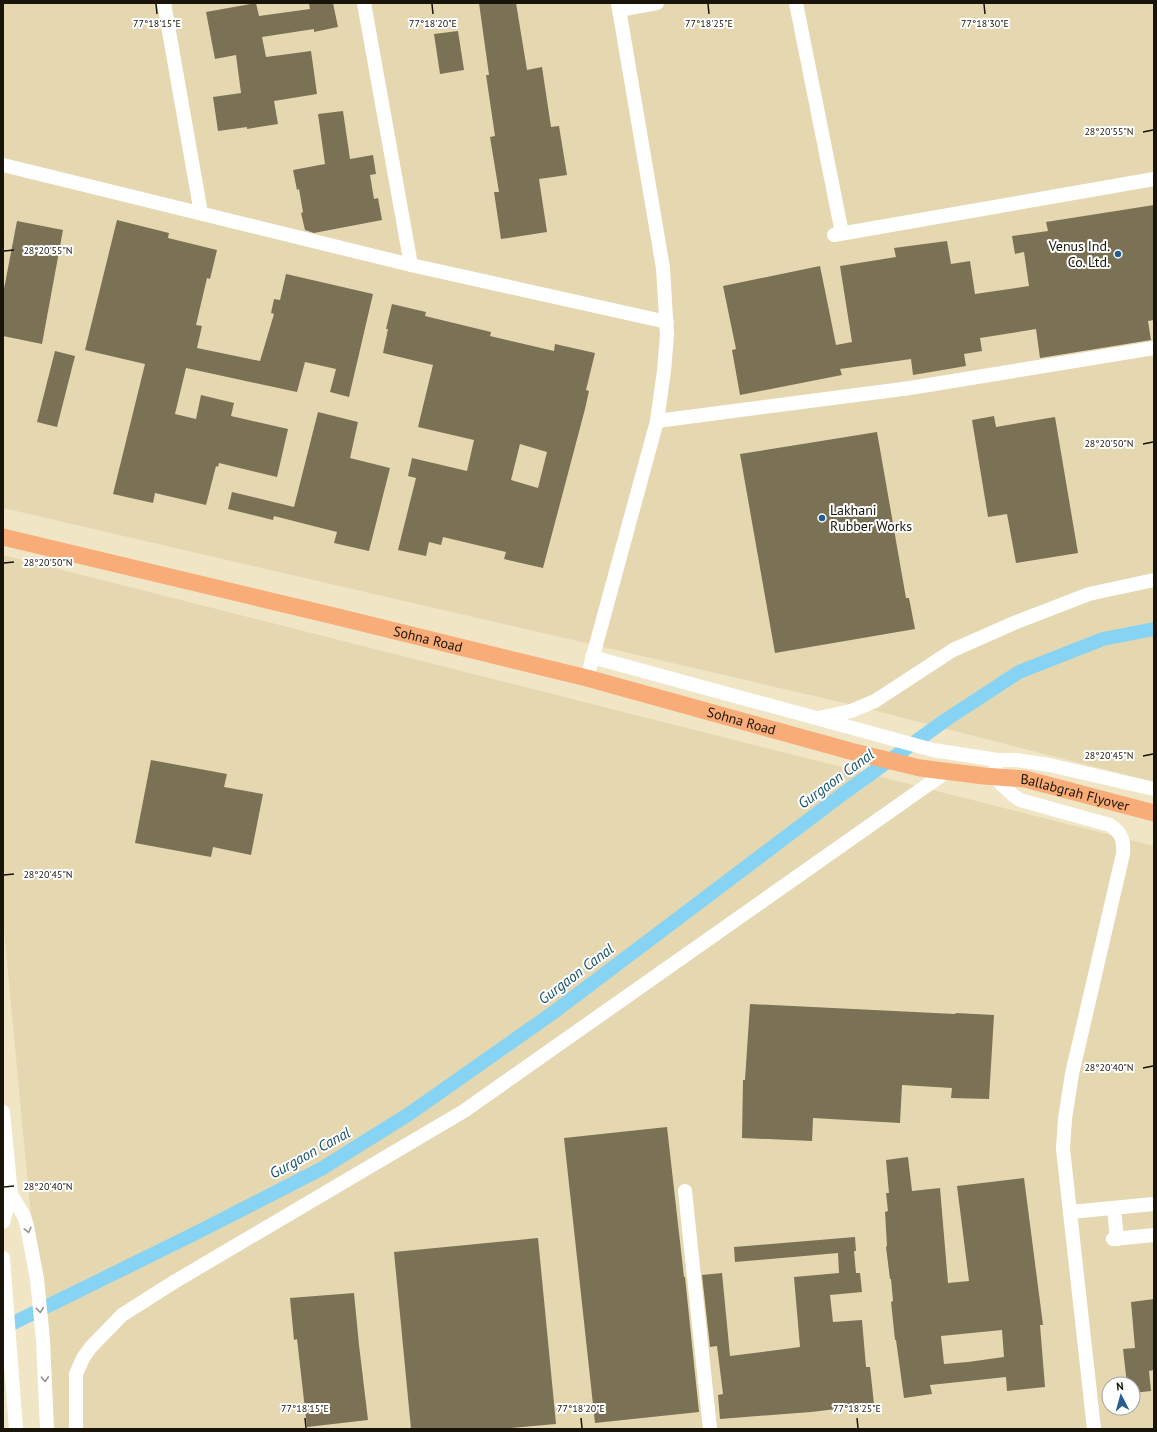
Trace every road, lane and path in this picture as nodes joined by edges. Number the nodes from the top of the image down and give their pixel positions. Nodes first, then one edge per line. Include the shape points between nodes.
1 (164, 3) edge
2 (364, 3) edge
3 (658, 3) edge
4 (796, 3) edge
5 (618, 6) edge
6 (3, 165) edge
7 (1154, 179) edge
8 (201, 213) junction
9 (411, 265) junction
10 (667, 322) junction
11 (1154, 348) edge
12 (657, 421) junction
13 (3, 537) edge
14 (1154, 580) edge
15 (592, 657) junction
16 (587, 678) junction
17 (816, 718) junction
18 (997, 760) junction
19 (920, 768) joint
20 (946, 772) junction
21 (994, 777) junction
22 (1154, 789) edge
23 (1154, 813) edge
24 (3, 1112) edge
25 (685, 1192) dead end
26 (11, 1194) junction
27 (1154, 1204) edge
28 (1114, 1208) junction
29 (1070, 1212) junction
30 (3, 1222) edge
31 (1154, 1235) edge
32 (3, 1258) edge
33 (16, 1429) edge
34 (47, 1429) edge
35 (76, 1429) edge
36 (710, 1429) edge
37 (1094, 1429) edge

1 - 8 street
2 - 9 street
3 - 5 street
4 - 7 street via 838,234
5 - 10 street via 663,268
6 - 8 street
8 - 9 street
9 - 10 street
10 - 12 street via 666,352
11 - 12 street via 910,388
12 - 15 street
13 - 16 main road, Sohna Road
14 - 17 street via 1089,594 1014,623 953,650 875,701 851,711
15 - 16 street
15 - 17 street
16 - 19 main road, Sohna Road
17 - 18 street via 933,750
18 - 21 street
18 - 22 street via 1049,765
19 - 20 main road, Ballabgrah Flyover
20 - 21 main road, Ballabgrah Flyover
20 - 35 street via 464,1111 122,1315 91,1347 76,1374
21 - 23 main road, Ballabgrah Flyover via 1039,782
21 - 29 street via 1020,800 1110,825 1118,830 1124,843 1064,1120 1063,1149
24 - 26 street
25 - 36 street
26 - 30 street
26 -> 34 street via 24,1216 37,1279
27 - 28 street
28 - 29 street
28 - 31 street via 1115,1239
29 - 37 street
32 - 33 street

